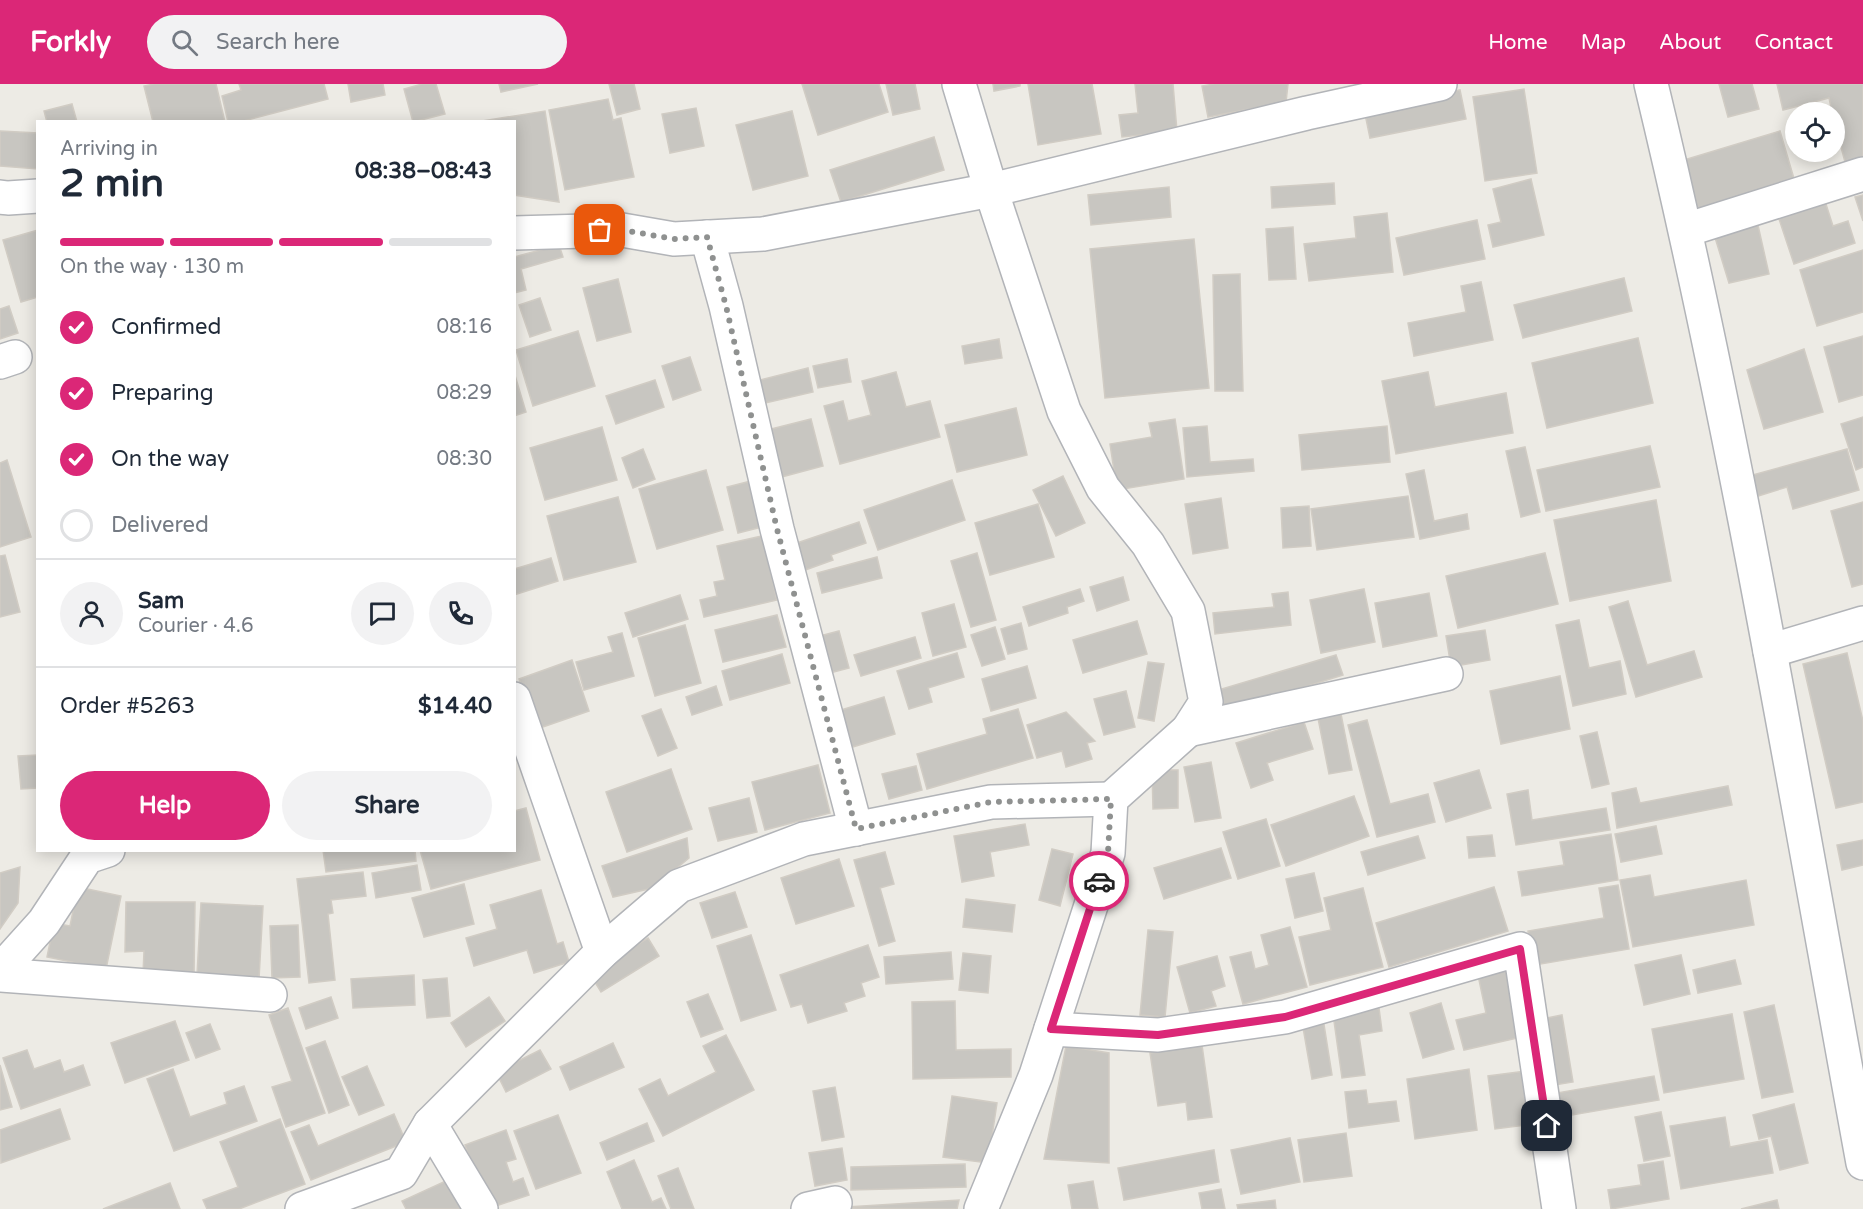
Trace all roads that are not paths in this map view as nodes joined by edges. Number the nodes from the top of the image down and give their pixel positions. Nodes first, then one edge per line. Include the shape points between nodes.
1 (959, 84) edge
2 (1440, 84) edge
3 (1651, 84) edge
4 (1863, 174) edge
5 (991, 190) junction
6 (36, 196) edge
7 (0, 197) edge
8 (1686, 230) junction
9 (516, 233) edge
10 (707, 237) junction
11 (1863, 623) edge
12 (1770, 651) junction
13 (1446, 674) dead end
14 (516, 705) edge
15 (1188, 730) junction
16 (1111, 799) junction
17 (856, 829) junction
18 (102, 852) edge
19 (602, 952) junction
20 (0, 973) edge
21 (270, 995) dead end
22 (1051, 1029) junction
23 (430, 1124) junction
24 (1863, 1163) edge
25 (302, 1209) edge
26 (481, 1209) edge
27 (981, 1209) edge
28 (1559, 1209) edge

1 - 5 street
2 - 5 street
3 - 8 street
4 - 8 street
5 - 10 street via 763,234
5 - 15 street via 1064,411 1103,488 1148,544 1188,611 1206,702
6 - 7 street
8 - 12 street
9 - 10 street via 622,230 674,239
10 - 17 street via 777,529
11 - 12 street
12 - 24 street
13 - 15 street
14 - 19 street
15 - 16 street
16 - 17 street via 991,802
16 - 22 street via 1108,853
17 - 19 street via 804,839 679,886
18 - 20 street via 87,857 44,922
19 - 23 street
20 - 21 street
22 - 27 street
22 - 28 street via 1158,1035 1285,1017 1520,949
23 - 25 street via 401,1173
23 - 26 street

